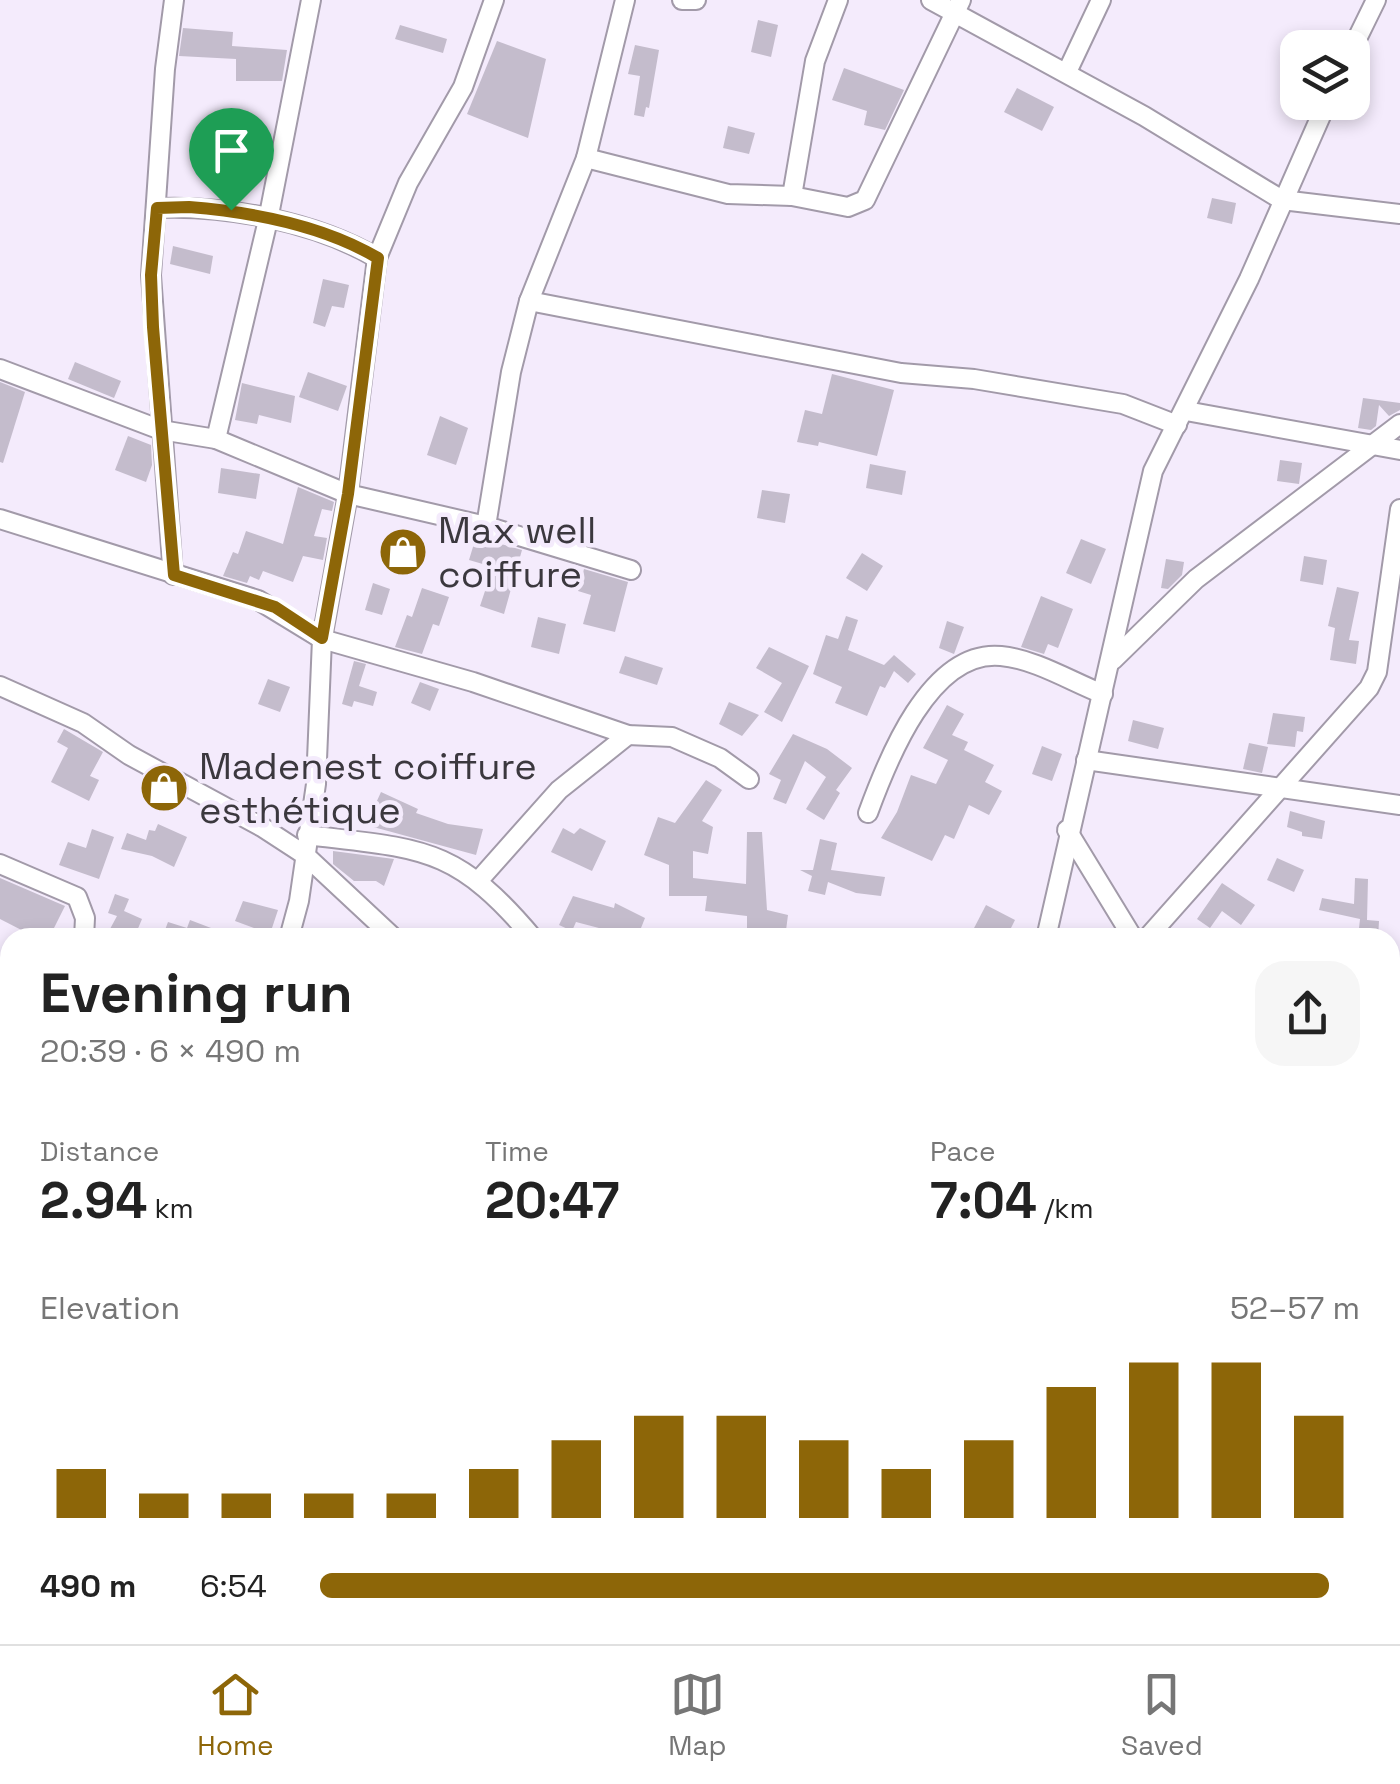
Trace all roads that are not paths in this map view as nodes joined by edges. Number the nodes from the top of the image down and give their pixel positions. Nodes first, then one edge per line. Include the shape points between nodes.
1 (174, 0) edge
2 (311, 0) edge
3 (494, 0) edge
4 (626, 0) edge
5 (682, 0) edge
6 (696, 0) edge
7 (838, 0) edge
8 (932, 0) edge
9 (1101, 0) edge
10 (1375, 1) edge
11 (958, 7) edge
12 (1361, 30) edge
13 (1067, 72) junction
14 (1319, 120) edge
15 (586, 158) junction
16 (792, 196) junction
17 (1282, 200) junction
18 (157, 208) junction
19 (1400, 214) edge
20 (268, 220) junction
21 (378, 258) junction
22 (529, 302) junction
23 (0, 369) edge
24 (1181, 418) junction
25 (1400, 424) edge
26 (161, 430) junction
27 (216, 439) junction
28 (1373, 445) junction
29 (1400, 450) edge
30 (348, 494) junction
31 (1400, 508) edge
32 (0, 519) edge
33 (486, 526) junction
34 (631, 570) dead end
35 (174, 575) junction
36 (322, 638) junction
37 (1112, 660) junction
38 (0, 686) edge
39 (1103, 694) junction
40 (628, 735) junction
41 (1086, 760) junction
42 (749, 779) dead end
43 (1282, 790) junction
44 (1400, 805) edge
45 (868, 813) dead end
46 (1067, 830) junction
47 (307, 835) junction
48 (305, 856) junction
49 (0, 864) edge
50 (479, 880) junction
51 (84, 928) edge
52 (291, 928) edge
53 (383, 928) edge
54 (524, 928) edge
55 (1048, 928) edge
56 (1127, 928) edge
57 (1155, 928) edge

1 - 18 street
2 - 20 street
3 - 21 street via 463,87 408,183
4 - 15 street
5 - 6 street
7 - 16 street via 815,61
8 - 11 street
9 - 13 street
10 - 12 street
11 - 13 street
11 - 16 street via 865,200 848,206
13 - 17 street
14 - 17 street
15 - 16 street via 728,194
15 - 22 street
17 - 19 street
17 - 24 street
18 - 20 street via 231,210
18 - 26 street via 151,275
20 - 21 street via 350,242
20 - 27 street
21 - 30 street
22 - 24 street via 901,374 974,378
22 - 33 street
23 - 26 street
24 - 28 street
24 - 37 street via 1146,496
25 - 28 street
26 - 27 street
26 - 35 street
27 - 30 street
28 - 29 street
28 - 37 street via 1196,579
30 - 33 street
30 - 36 street
31 - 43 street via 1377,672
32 - 35 street
33 - 34 street
35 - 36 street via 275,607
36 - 40 street
36 - 47 street via 318,765
37 - 39 street
38 - 48 street via 83,723
39 - 41 street
39 - 45 street via 1005,656 964,666 936,684 916,709
40 - 42 street via 672,736
40 - 50 street via 559,790
41 - 43 street
41 - 46 street
43 - 44 street
43 - 57 street
46 - 55 street
46 - 56 street
47 - 48 street
47 - 50 street via 418,850
48 - 52 street
48 - 53 street
49 - 51 street via 77,898
50 - 54 street

